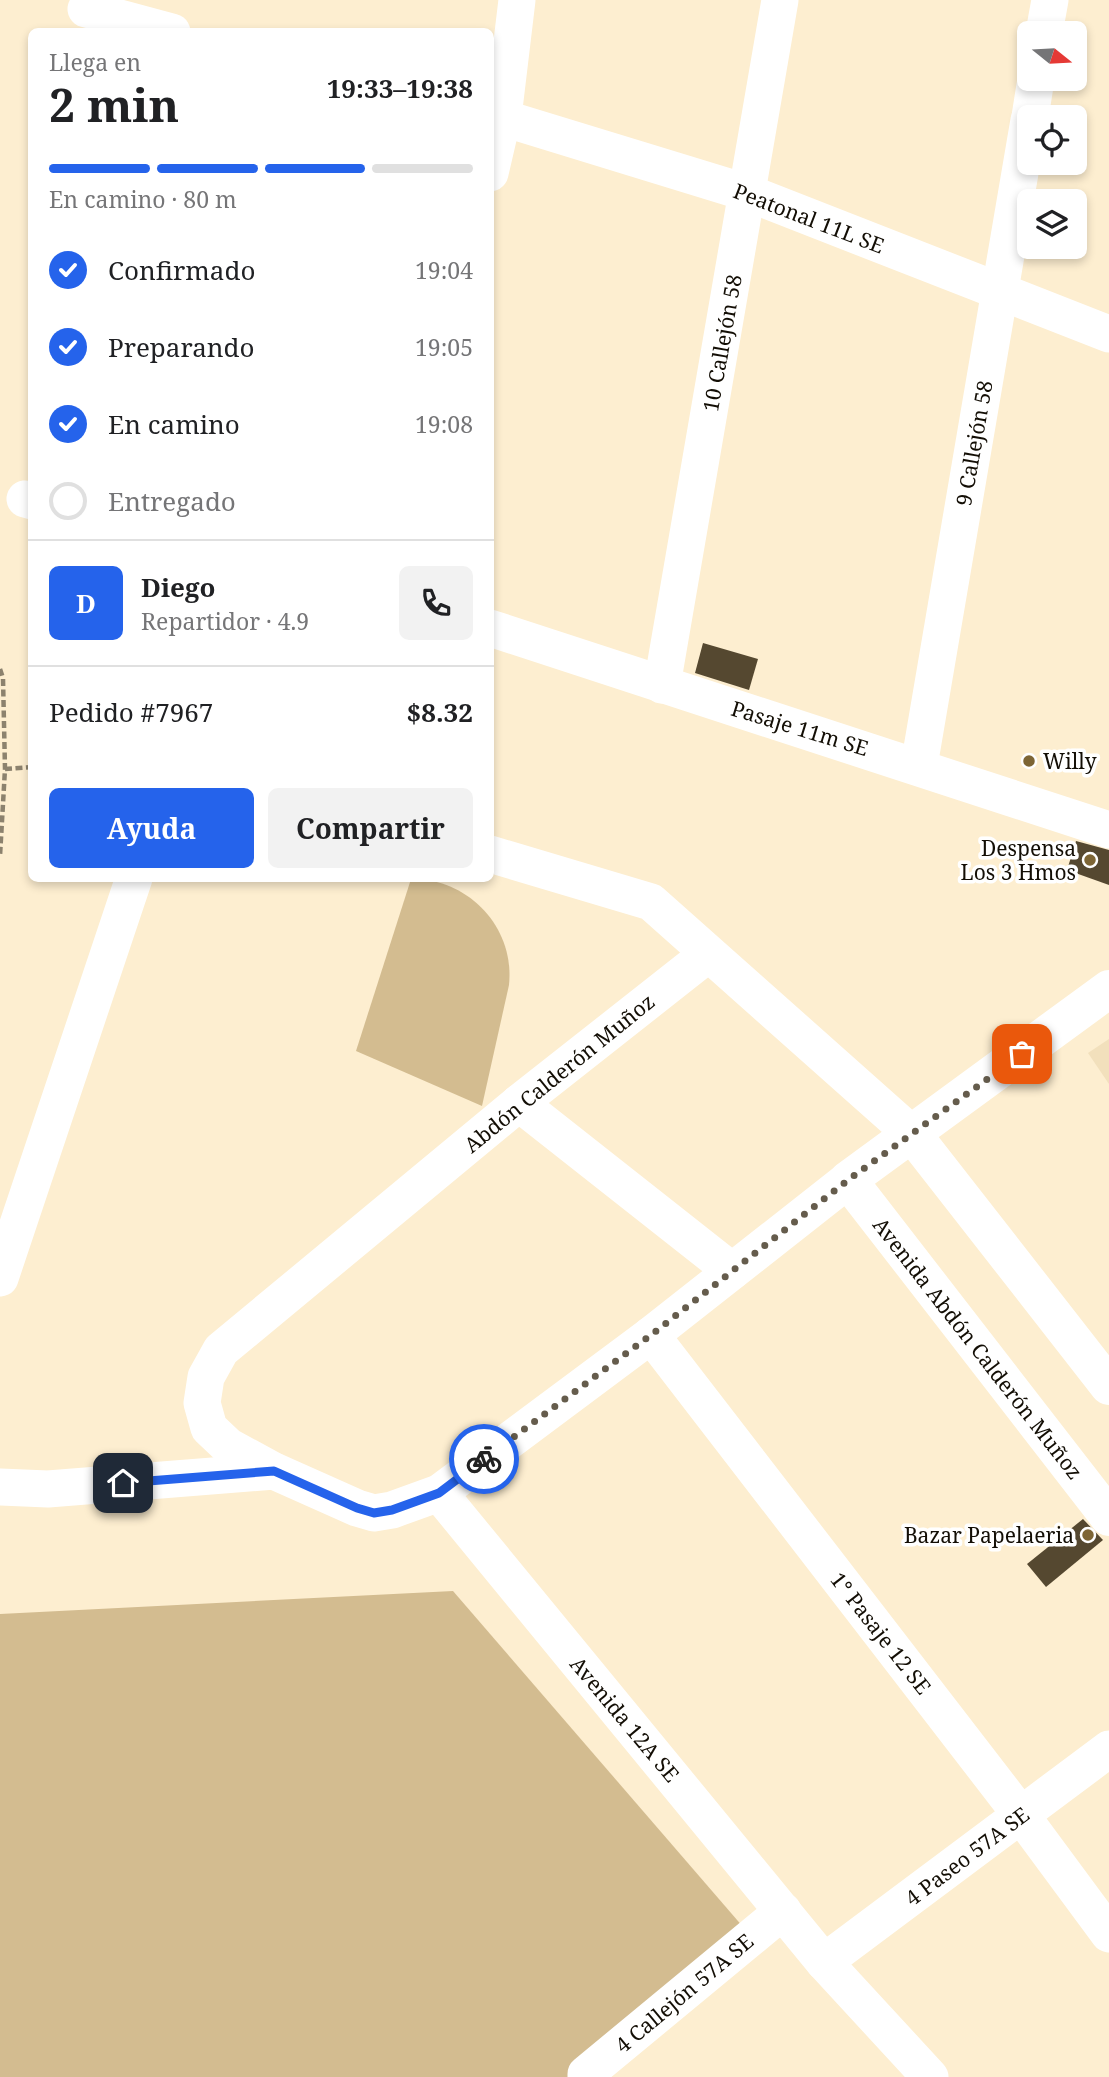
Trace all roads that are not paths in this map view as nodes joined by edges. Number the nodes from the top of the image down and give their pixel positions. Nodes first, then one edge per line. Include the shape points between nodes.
1 (517, 0) edge
2 (780, 0) edge
3 (1050, 0) edge
4 (86, 9) dead end
5 (1046, 21) edge
6 (157, 28) edge
7 (496, 116) edge
8 (494, 135) edge
9 (1019, 175) edge
10 (748, 193) junction
11 (999, 292) junction
12 (1109, 334) edge
13 (494, 629) edge
14 (662, 685) junction
15 (919, 766) junction
16 (1109, 830) edge
17 (494, 855) edge
18 (133, 882) edge
19 (708, 954) junction
20 (1109, 989) edge
21 (519, 1103) junction
22 (913, 1135) junction
23 (848, 1180) junction
24 (732, 1271) junction
25 (0, 1278) edge
26 (651, 1335) junction
27 (1109, 1386) edge
28 (274, 1471) junction
29 (0, 1488) edge
30 (439, 1493) junction
31 (1109, 1517) edge
32 (1109, 1749) edge
33 (1021, 1815) junction
34 (783, 1911) junction
35 (1109, 1934) edge
36 (824, 1962) junction
37 (586, 2077) edge
38 (930, 2077) edge

1 - 7 street
2 - 10 street, 10 Callejón 58
3 - 5 street
4 - 6 street
7 - 8 street
7 - 10 street, Peatonal 11L SE
9 - 11 street, 9 Callejón 58
10 - 11 street, Peatonal 11L SE
10 - 14 street, 10 Callejón 58
11 - 12 street, Peatonal 11L SE
11 - 15 street, 9 Callejón 58
13 - 14 street, Pasaje 11m SE
14 - 15 street, Pasaje 11m SE
15 - 16 street, Pasaje 11m SE
17 - 19 street via 651,902
18 - 25 street
19 - 21 street, Abdón Calderón Muñoz
19 - 22 street
20 - 22 street
21 - 24 street
21 - 28 street, Abdón Calderón Muñoz via 221,1350 206,1377 202,1403 209,1428 228,1446
22 - 23 street
22 - 27 street
23 - 24 street
23 - 31 street, Avenida Abdón Calderón Muñoz
24 - 26 street
26 - 30 street
26 - 33 street, 1° Pasaje 12 SE
28 - 29 street via 48,1489
28 - 30 street via 374,1513
30 - 34 street, Avenida 12A SE
32 - 33 street, 4 Paseo 57A SE
33 - 35 street, 1° Pasaje 12 SE
33 - 36 street, 4 Paseo 57A SE
34 - 36 street, Avenida 12A SE
34 - 37 street, 4 Callejón 57A SE
36 - 38 street, Avenida 12A SE

